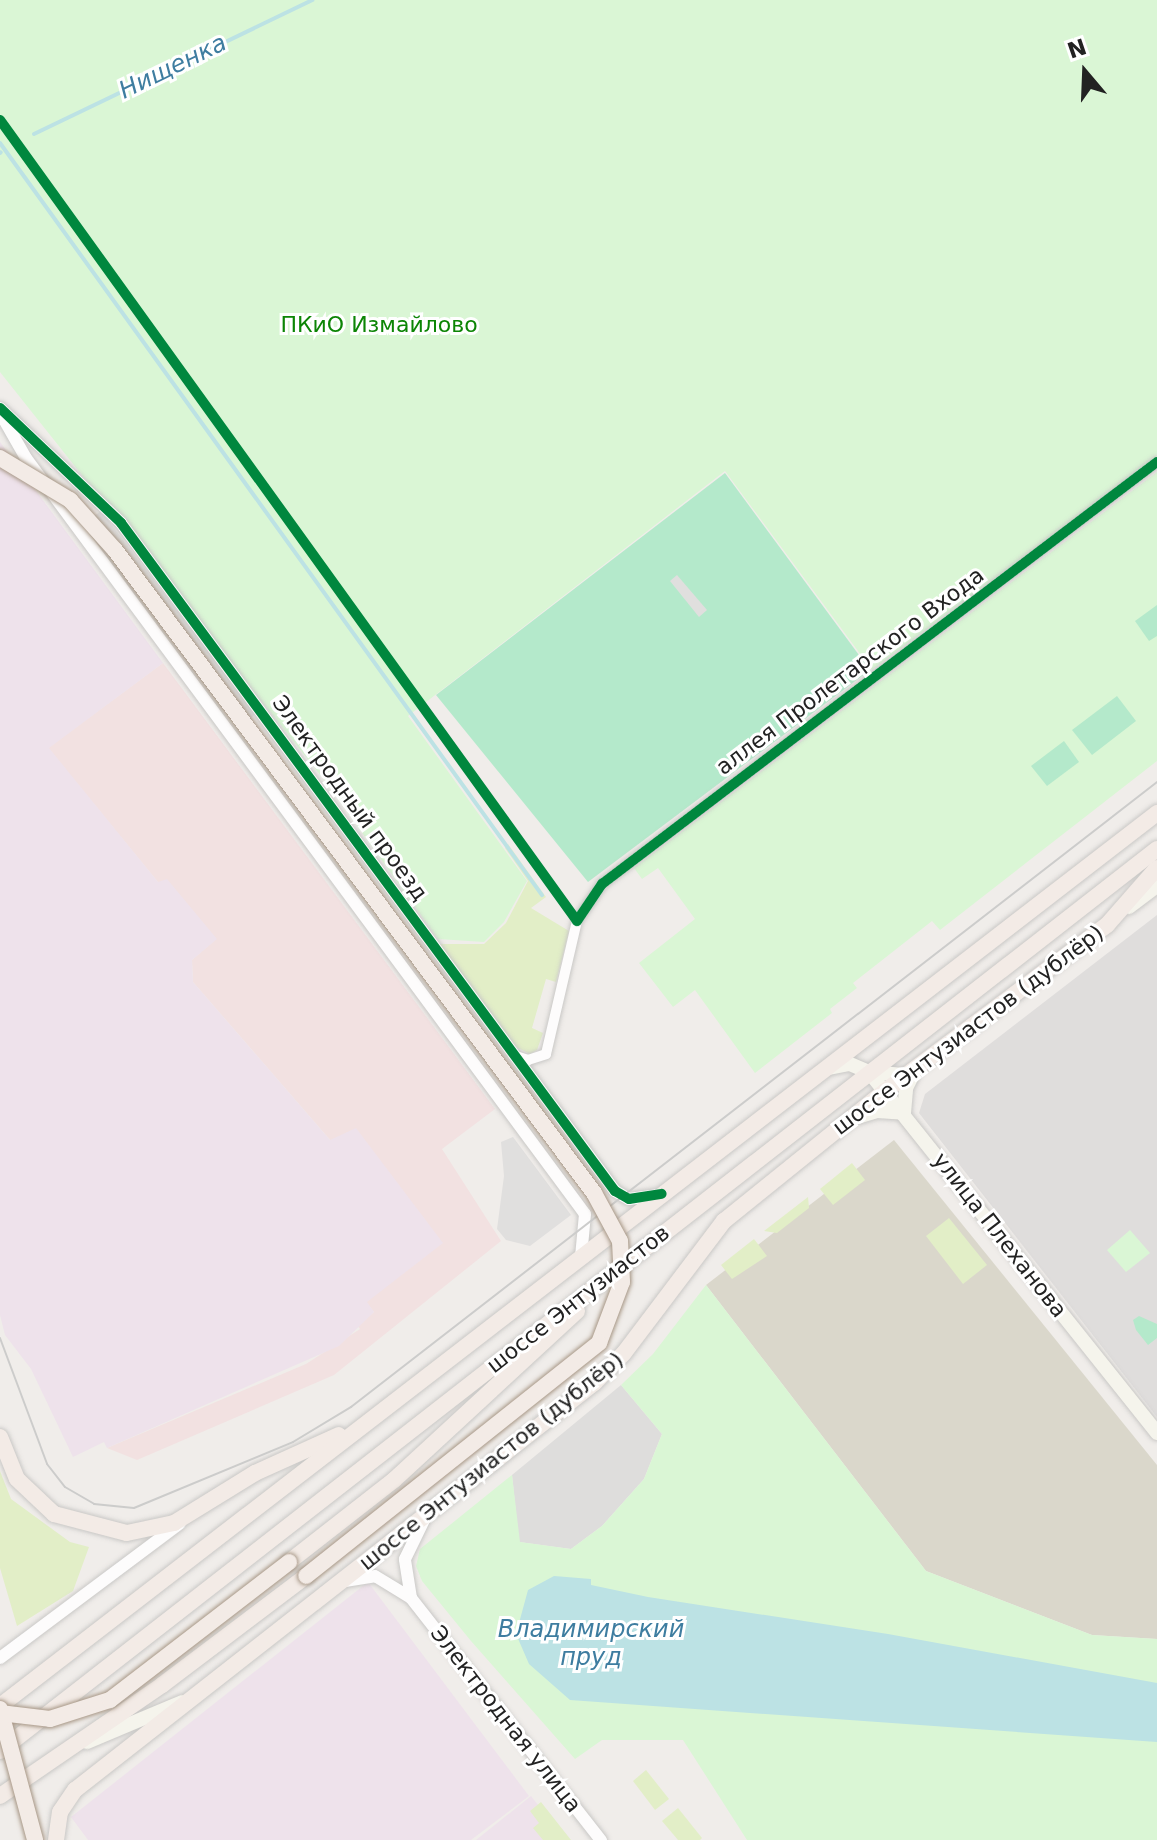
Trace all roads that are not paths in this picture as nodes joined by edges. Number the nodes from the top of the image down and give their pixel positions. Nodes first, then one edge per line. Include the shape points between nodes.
1 (0, 410) edge
2 (0, 458) edge
3 (1157, 462) edge
4 (268, 719) junction
5 (240, 743) junction
6 (1157, 813) edge
7 (1157, 849) edge
8 (1157, 868) edge
9 (1157, 886) edge
10 (396, 896) junction
11 (367, 917) junction
12 (1107, 925) junction
13 (513, 1055) junction
14 (828, 1068) junction
15 (911, 1071) junction
16 (869, 1072) junction
17 (885, 1091) junction
18 (904, 1113) junction
19 (849, 1120) junction
20 (662, 1194) junction
21 (581, 1257) junction
22 (613, 1271) junction
23 (372, 1419) junction
24 (1157, 1433) edge
25 (0, 1437) edge
26 (198, 1510) junction
27 (426, 1516) junction
28 (341, 1583) junction
29 (411, 1598) junction
30 (0, 1658) edge
31 (185, 1700) junction
32 (0, 1709) edge
33 (0, 1751) edge
34 (53, 1757) junction
35 (0, 1796) edge
36 (35, 1840) edge
37 (56, 1840) edge
38 (601, 1840) edge

1 - 4 street, Электродный проезд via 114,514
1 - 5 street, Электродный проезд via 26,458
2 - 34 main road, bridge via 70,500 115,550 594,1193 620,1241 622,1282 599,1343 306,1576 162,1685
3 - 13 street, аллея Пролетарского Входа via 602,884 577,921 546,1054 528,1060
4 - 5 street via 269,740 257,747
4 - 10 street, Электродный проезд
5 - 11 street, Электродный проезд
6 - 14 main road, шоссе Энтузиастов
7 - 16 main road, шоссе Энтузиастов
8 - 12 main road
9 - 12 main road, шоссе Энтузиастов (дублёр)
10 - 11 street via 388,891 372,895
10 - 13 street, Электродный проезд
11 - 21 street, Электродный проезд via 585,1214
12 - 15 main road, шоссе Энтузиастов (дублёр)
13 - 20 street, Электродный проезд via 615,1191 629,1199
14 - 16 main road via 850,1064
14 - 20 main road, шоссе Энтузиастов
15 - 16 main road
15 - 17 main road, шоссе Энтузиастов (дублёр)
15 - 18 main road
16 - 17 main road, улица Плеханова
16 - 22 main road, шоссе Энтузиастов
17 - 18 main road, улица Плеханова
17 - 19 main road, шоссе Энтузиастов (дублёр)
18 - 19 main road via 877,1111
18 - 24 main road, улица Плеханова
19 - 27 main road, шоссе Энтузиастов (дублёр) via 724,1221 624,1353 594,1383
20 - 21 main road, шоссе Энтузиастов
21 - 23 main road, шоссе Энтузиастов
22 - 32 main road, bridge via 547,1342 405,1470 110,1700 50,1719
22 - 33 main road, шоссе Энтузиастов
23 - 26 main road via 255,1473
23 - 32 main road, шоссе Энтузиастов
25 - 26 main road via 17,1479 54,1514 99,1530 157,1529
26 - 30 street
27 - 28 main road, шоссе Энтузиастов (дублёр)
27 - 29 street, Электродная улица via 405,1559
28 - 29 street, Электродная улица via 375,1576
28 - 31 main road, шоссе Энтузиастов (дублёр)
29 - 38 street, Электродная улица
31 - 34 main road, шоссе Энтузиастов (дублёр)
31 - 37 main road via 75,1790 60,1812
32 - 36 main road, bridge
34 - 35 main road, шоссе Энтузиастов (дублёр)

